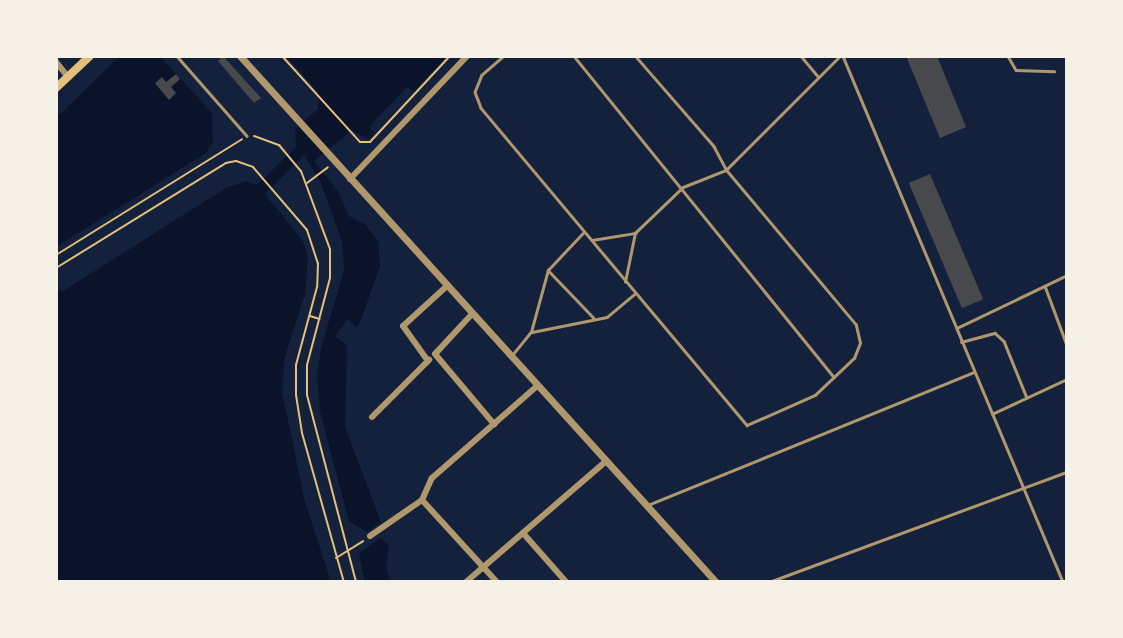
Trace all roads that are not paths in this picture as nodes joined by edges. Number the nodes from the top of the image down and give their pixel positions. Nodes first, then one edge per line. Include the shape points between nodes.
1 (90, 56) edge
2 (177, 56) edge
3 (240, 56) edge
4 (467, 56) edge
5 (504, 56) edge
6 (575, 56) edge
7 (635, 56) edge
8 (801, 56) edge
9 (841, 56) edge
10 (1008, 56) edge
11 (56, 62) edge
12 (1054, 71) dead end
13 (818, 76) junction
14 (68, 77) junction
15 (56, 88) edge
16 (247, 136) road end
17 (726, 170) junction
18 (351, 179) junction
19 (683, 187) junction
20 (584, 232) junction
21 (635, 233) junction
22 (592, 240) junction
23 (548, 270) junction
24 (1067, 275) edge
25 (625, 282) junction
26 (447, 286) junction
27 (1045, 286) junction
28 (635, 294) junction
29 (472, 314) junction
30 (595, 319) junction
31 (956, 328) junction
32 (531, 332) junction
33 (961, 342) junction
34 (1067, 345) edge
35 (435, 354) junction
36 (511, 356) junction
37 (428, 361) junction
38 (974, 372) junction
39 (834, 377) junction
40 (1067, 379) edge
41 (537, 386) junction
42 (1027, 398) junction
43 (992, 414) junction
44 (372, 417) dead end
45 (494, 424) junction
46 (606, 461) junction
47 (1067, 472) edge
48 (1023, 488) junction
49 (422, 500) junction
50 (648, 505) junction
51 (523, 533) junction
52 (370, 536) road end
53 (484, 567) junction
54 (466, 582) edge
55 (498, 582) edge
56 (566, 582) edge
57 (716, 582) edge
58 (769, 582) edge
59 (1063, 582) edge

1 - 14 main road
2 - 16 lane
3 - 18 street
4 - 18 street
5 - 20 lane via 475,92 481,108
6 - 19 lane
7 - 17 lane via 714,148
8 - 13 lane
9 - 13 lane
9 - 31 lane
10 - 12 lane via 1016,70
11 - 14 street
13 - 17 lane
14 - 15 main road
17 - 19 lane
17 - 39 lane via 856,325 860,343 854,358
18 - 26 street
19 - 21 lane
19 - 39 lane
20 - 22 lane
20 - 23 lane
21 - 22 lane
21 - 25 lane
22 - 25 lane
23 - 30 lane
23 - 32 lane
24 - 27 lane
25 - 28 lane
26 - 29 street
26 - 37 street via 403,326
27 - 31 lane
27 - 34 lane
28 - 30 lane via 613,314
28 - 39 lane via 747,425 815,395
29 - 35 street
29 - 36 street
30 - 32 lane
31 - 33 lane
32 - 36 lane
33 - 38 lane
33 - 42 lane via 995,333 1003,341
35 - 37 street
35 - 45 street
36 - 41 street
37 - 44 street
38 - 43 lane
38 - 50 lane
40 - 42 lane
41 - 45 street
41 - 46 street
42 - 43 lane
43 - 48 lane
45 - 49 street via 432,478
46 - 50 street
46 - 51 street
47 - 48 lane
48 - 58 lane
48 - 59 lane
49 - 52 street
49 - 53 street
50 - 57 street
51 - 53 street
51 - 56 street
53 - 54 street
53 - 55 street

